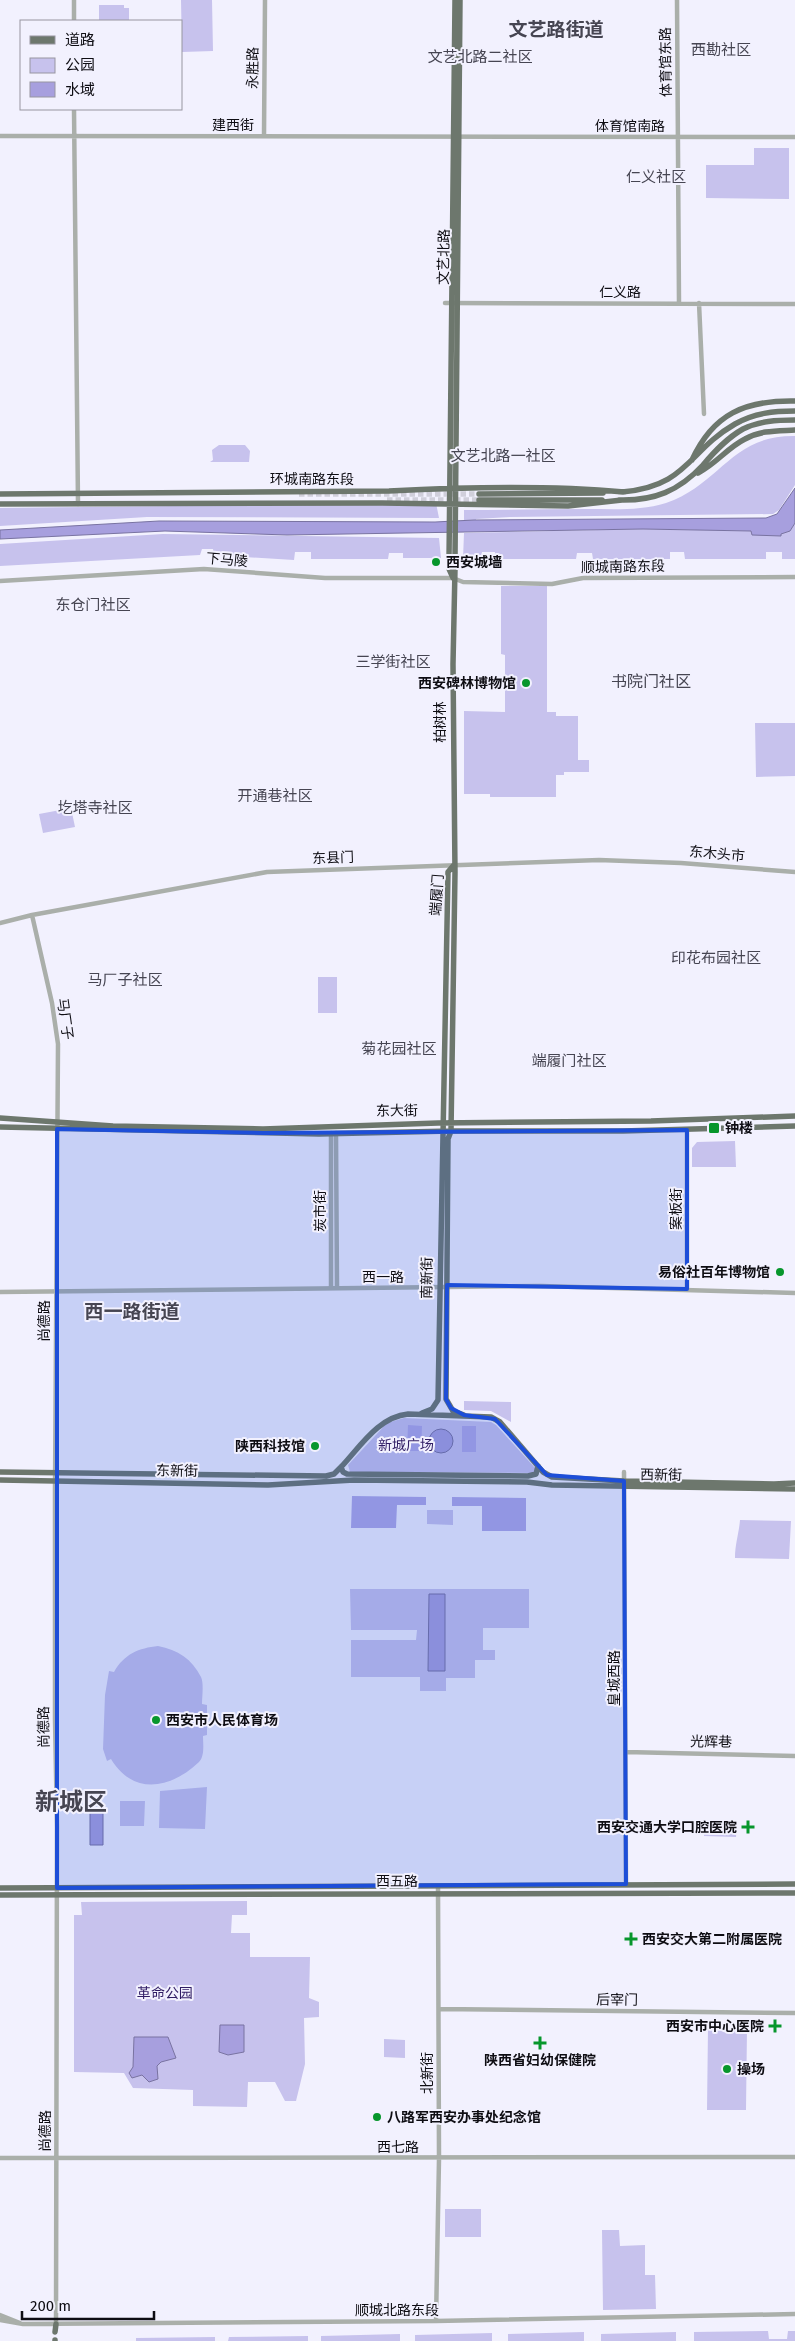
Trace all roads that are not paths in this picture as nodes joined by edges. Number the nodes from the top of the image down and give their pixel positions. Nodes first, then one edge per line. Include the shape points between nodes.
1 (74, 0) edge
2 (265, 0) edge
3 (455, 0) edge
4 (460, 0) edge
5 (676, 0) edge
6 (74, 20) edge
7 (74, 110) edge
8 (0, 136) edge
9 (74, 136) junction
10 (264, 136) junction
11 (459, 136) junction
12 (679, 137) junction
13 (795, 137) edge
14 (451, 303) junction
15 (679, 303) junction
16 (699, 303) junction
17 (795, 304) edge
18 (795, 401) edge
19 (795, 411) edge
20 (704, 414) dead end
21 (795, 420) edge
22 (795, 430) edge
23 (690, 464) junction
24 (694, 475) junction
25 (452, 488) junction
26 (624, 492) junction
27 (78, 493) junction
28 (0, 494) edge
29 (622, 500) junction
30 (0, 504) edge
31 (78, 504) junction
32 (448, 506) junction
33 (455, 506) junction
34 (452, 514) junction
35 (452, 569) dead end
36 (795, 577) edge
37 (453, 578) junction
38 (0, 581) edge
39 (638, 861) joint
40 (453, 866) junction
41 (795, 872) edge
42 (32, 915) junction
43 (0, 923) edge
44 (795, 1116) edge
45 (0, 1118) edge
46 (57, 1122) junction
47 (443, 1123) junction
48 (451, 1123) junction
49 (795, 1126) edge
50 (0, 1127) edge
51 (57, 1129) junction
52 (687, 1130) junction
53 (451, 1131) junction
54 (333, 1132) junction
55 (443, 1132) junction
56 (447, 1285) junction
57 (334, 1288) junction
58 (439, 1288) junction
59 (687, 1289) junction
60 (0, 1292) edge
61 (56, 1292) junction
62 (795, 1294) edge
63 (419, 1414) junction
64 (464, 1415) junction
65 (538, 1466) junction
66 (341, 1467) junction
67 (0, 1472) edge
68 (624, 1472) dead end
69 (55, 1473) junction
70 (354, 1477) junction
71 (527, 1479) junction
72 (0, 1480) edge
73 (55, 1482) junction
74 (795, 1483) edge
75 (624, 1484) junction
76 (795, 1489) edge
77 (626, 1752) junction
78 (795, 1756) edge
79 (626, 1884) junction
80 (795, 1884) edge
81 (438, 1886) junction
82 (0, 1888) edge
83 (57, 1891) junction
84 (438, 1893) junction
85 (795, 1893) edge
86 (0, 1895) edge
87 (439, 2009) junction
88 (795, 2013) edge
89 (795, 2157) edge
90 (0, 2158) edge
91 (56, 2158) junction
92 (438, 2159) junction
93 (795, 2314) edge
94 (0, 2315) edge
95 (0, 2320) edge
96 (436, 2321) junction
97 (24, 2324) junction
98 (56, 2324) junction
99 (55, 2332) dead end

1 - 6 street
2 - 10 street, 永胜路
3 - 11 main road, 文艺北路
4 - 11 main road, 文艺北路
5 - 12 street, 体育馆东路
7 - 9 street
8 - 9 street, 建西街
9 - 10 street, 建西街
9 - 27 street
10 - 11 street, 建西街
11 - 12 street, 体育馆南路
11 - 14 main road, 文艺北路
12 - 13 street, 体育馆南路
12 - 15 street, 体育馆东路
14 - 15 street, 仁义路
14 - 25 main road, 文艺北路
15 - 16 street, 仁义路
16 - 17 street, 仁义路
16 - 20 street
18 - 23 main road via 762,403 725,418 704,436
19 - 23 main road, 环城南路东段 via 762,414 737,423
21 - 24 main road, 环城南路东段 via 763,422 743,429 716,450
22 - 24 main road via 768,432 745,439 714,465
23 - 26 main road, 环城南路东段 via 682,472 655,486
24 - 29 main road, 环城南路东段 via 677,488 658,496
25 - 26 main road, 环城南路东段 via 579,488
25 - 27 main road, 环城南路东段
25 - 32 main road, 文艺北路
25 - 33 main road, 文艺北路
26 - 29 main road, 环城南路东段 via 479,497
27 - 28 main road, 环城南路东段
27 - 31 street
29 - 33 main road, 环城南路东段 via 568,506
30 - 31 main road, 环城南路东段
31 - 32 main road, 环城南路东段 via 382,503
32 - 33 main road, 环城南路东段
32 - 34 main road, 文艺北路
33 - 34 main road, 文艺北路
34 - 34 main road via 455,545 452,559 448,545
35 - 37 main road, 柏树林
36 - 37 street, 顺城南路东段 via 583,578 552,584 463,582
37 - 38 street, 下马陵 via 325,578 204,569
37 - 40 main road, 柏树林
39 - 40 street, 东县门
39 - 41 street, 东木头市
40 - 42 street, 东县门 via 261,872
40 - 47 main road, 端履门 via 448,872
40 - 48 main road, 端履门
42 - 43 street, 东县门
42 - 46 street, 马厂子 via 58,1044
44 - 48 main road, 东大街
45 - 46 main road, 东大街
46 - 47 main road, 东大街 via 263,1129
46 - 51 street, 马厂子
47 - 48 main road, 东大街
47 - 55 main road, 端履门
48 - 53 main road, 端履门
49 - 52 main road, 东大街
50 - 51 main road, 东大街
51 - 54 main road, 东大街
51 - 61 street, 尚德路
52 - 53 main road, 东大街
52 - 59 street, 案板街
53 - 55 main road, 东大街
53 - 56 main road, 南新街 via 448,1139
54 - 55 main road, 东大街
54 - 57 street, 炭市街
55 - 58 main road, 南新街
56 - 58 street, 西一路
56 - 59 street, 西一路
56 - 64 main road, 南新街 via 446,1399 454,1411
57 - 58 street, 西一路
57 - 61 street, 西一路
58 - 63 main road, 南新街 via 438,1400 432,1410
59 - 62 street, 西一路
60 - 61 street, 西一路
61 - 69 street, 尚德路
63 - 64 main road, 西新街
63 - 66 main road via 401,1415 383,1423
64 - 65 main road, 西新街 via 486,1415 495,1419
65 - 71 main road via 536,1474
65 - 75 main road, 西新街 via 552,1477
66 - 69 main road, 东新街 via 326,1476
66 - 70 main road via 344,1473
67 - 69 main road, 东新街
68 - 75 street, 皇城西路
69 - 73 street, 尚德路
70 - 71 main road, 西新街
70 - 73 main road, 东新街 via 268,1485
71 - 75 main road, 西新街 via 552,1485
72 - 73 main road, 东新街
73 - 83 street, 尚德路
74 - 75 main road, 西新街
75 - 76 main road, 西新街
75 - 77 street, 皇城西路
77 - 78 street, 光辉巷
77 - 79 street, 皇城西路
79 - 80 main road, 西五路
79 - 81 main road, 西五路
81 - 83 main road, 西五路
81 - 84 street, 北新街
82 - 83 main road, 西五路
83 - 84 main road, 西五路
83 - 86 main road, 西五路
83 - 91 street, 尚德路
84 - 85 main road, 西五路
84 - 87 street, 北新街
87 - 88 street, 后宰门
87 - 92 street, 北新街
89 - 92 street, 西七路
90 - 91 street, 西七路
91 - 92 street, 西七路
91 - 98 street, 尚德路
92 - 96 street, 北新街
93 - 96 street, 顺城北路东段
94 - 97 street
95 - 97 street, 顺城北路东段
96 - 98 street, 顺城北路东段
97 - 98 street, 顺城北路东段
98 - 99 main road

